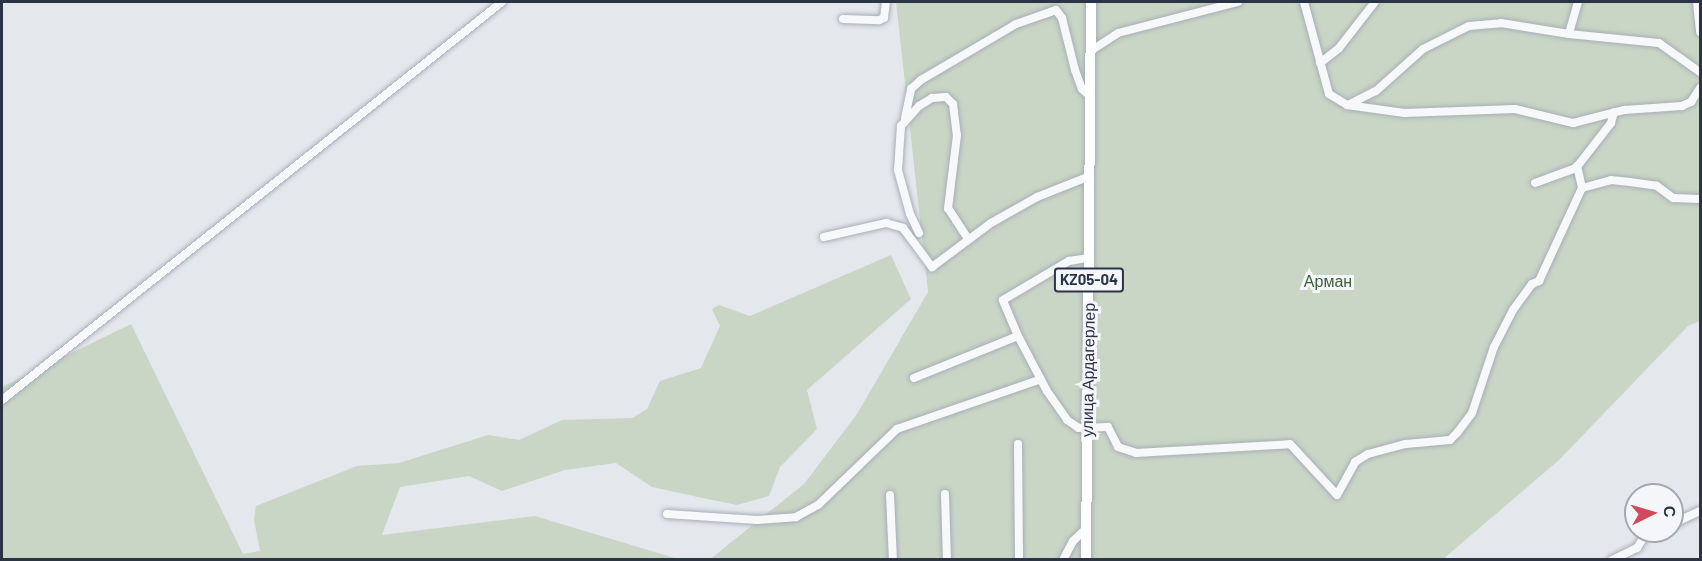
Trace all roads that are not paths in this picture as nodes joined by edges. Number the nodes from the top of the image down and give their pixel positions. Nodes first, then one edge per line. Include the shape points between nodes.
1 (502, 2) edge
2 (886, 2) edge
3 (1091, 2) edge
4 (1238, 2) edge
5 (1304, 2) edge
6 (1375, 2) edge
7 (1578, 2) edge
8 (1697, 2) edge
9 (843, 19) dead end
10 (1701, 32) edge
11 (1569, 34) junction
12 (1092, 50) junction
13 (1320, 63) junction
14 (1701, 72) edge
15 (1701, 88) edge
16 (1091, 97) junction
17 (1347, 105) junction
18 (1614, 112) junction
19 (905, 118) junction
20 (1578, 166) junction
21 (1090, 176) junction
22 (1535, 183) dead end
23 (1582, 188) junction
24 (1701, 199) edge
25 (919, 233) dead end
26 (824, 237) dead end
27 (968, 239) junction
28 (1089, 258) junction
29 (1018, 336) junction
30 (914, 378) dead end
31 (1041, 379) junction
32 (2, 400) edge
33 (1087, 430) junction
34 (1018, 444) dead end
35 (945, 494) dead end
36 (890, 495) dead end
37 (1701, 511) edge
38 (667, 514) dead end
39 (1684, 519) edge
40 (1086, 529) junction
41 (1640, 543) edge
42 (1618, 559) edge
43 (893, 560) edge
44 (947, 560) edge
45 (1019, 560) edge
46 (1063, 560) edge
47 (1086, 560) edge

1 - 32 street
2 - 9 street via 884,18 879,20
3 - 12 main road, улица Ардагерлер / KZ05-04
4 - 12 street via 1118,33
5 - 13 street
6 - 13 street via 1339,48
7 - 11 street
8 - 10 street
11 - 14 street via 1659,43
11 - 17 street via 1502,23 1469,26 1423,49 1376,91
12 - 16 main road, улица Ардагерлер / KZ05-04
13 - 17 street via 1329,94
15 - 18 street via 1691,102 1682,106
16 - 19 street via 1082,89 1062,18 1056,10 1016,24 921,80 911,89
16 - 21 main road, улица Ардагерлер / KZ05-04
17 - 18 street via 1404,113 1515,109 1573,123
18 - 20 street via 1611,123
19 - 25 street via 898,170
19 - 27 street via 933,98 946,97 953,104 957,135 948,208
20 - 22 street
20 - 23 street
21 - 27 street via 1037,197
21 - 28 main road, улица Ардагерлер / KZ05-04
23 - 24 street via 1611,180 1657,186 1673,198
23 - 33 street via 1539,281 1532,284 1513,310 1494,346 1472,413 1450,440 1406,444 1368,454 1355,462 1337,495 1290,444 1136,453 1118,447 1108,427
26 - 27 street via 886,223 903,228 933,267
28 - 29 street via 1069,261 1003,300
28 - 33 main road, улица Ардагерлер / KZ05-04
29 - 30 street
29 - 31 street
31 - 33 street via 1067,420
31 - 38 street via 897,429 819,504 796,517 757,520
33 - 40 main road, улица Ардагерлер / KZ05-04
34 - 45 street
35 - 44 street
36 - 43 street
37 - 39 street
40 - 46 street via 1073,541
40 - 47 main road, улица Ардагерлер / KZ05-04
41 - 42 street

